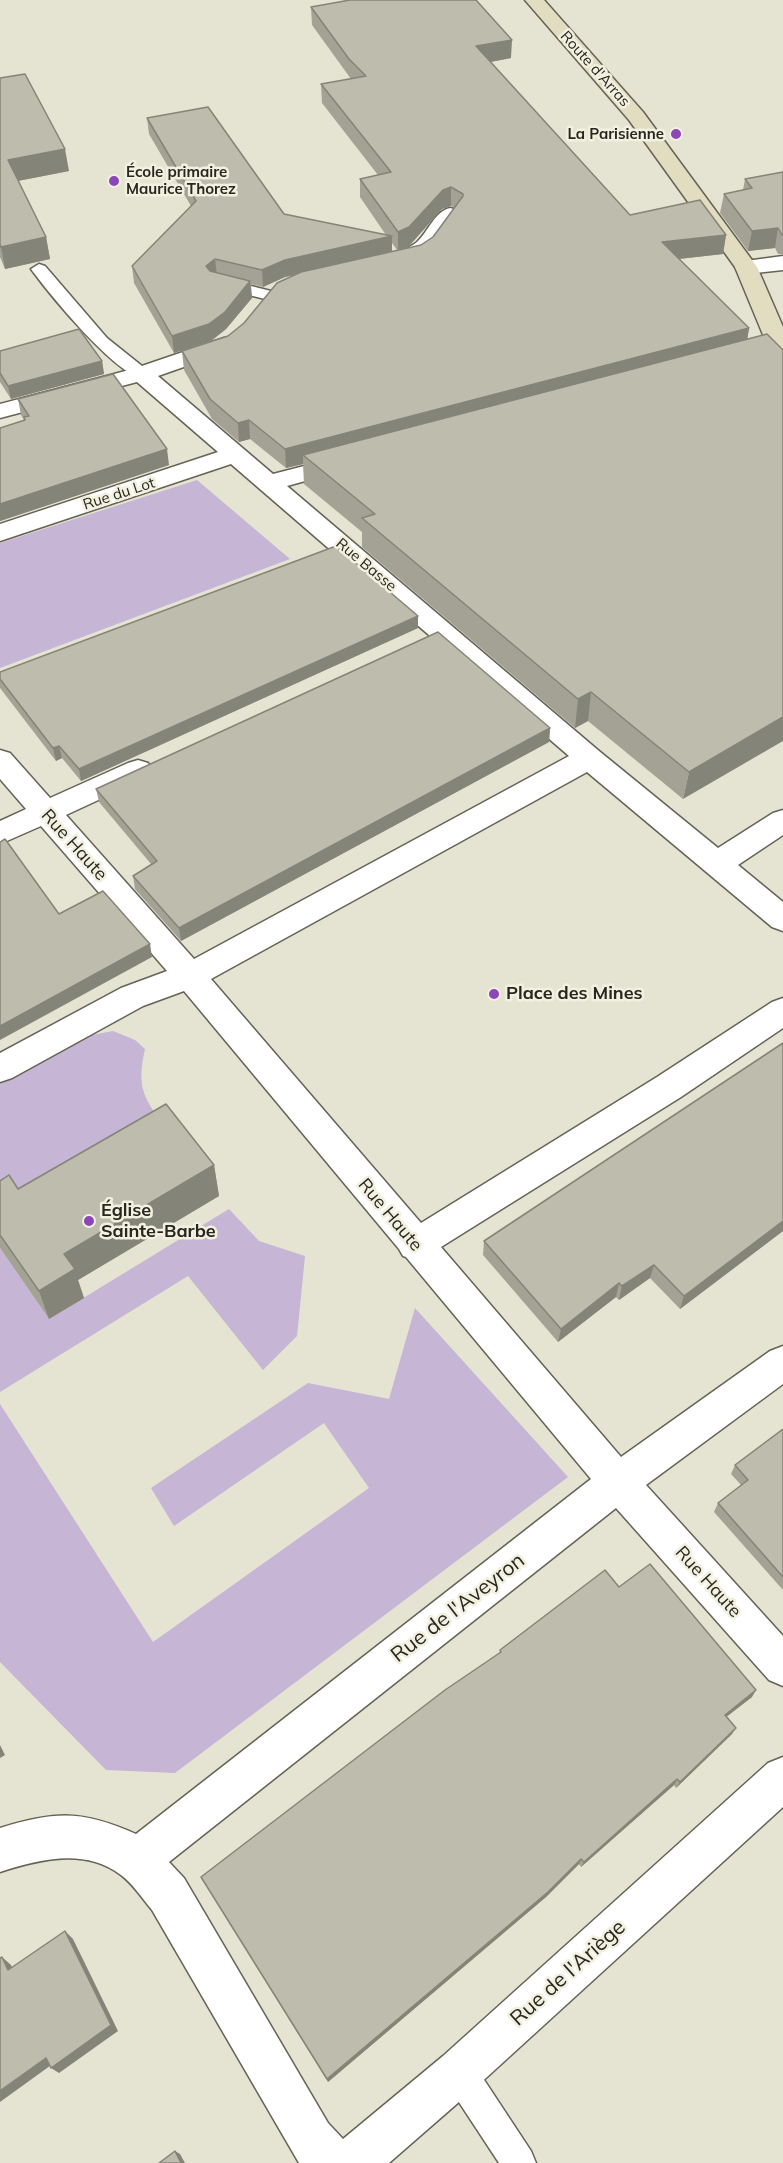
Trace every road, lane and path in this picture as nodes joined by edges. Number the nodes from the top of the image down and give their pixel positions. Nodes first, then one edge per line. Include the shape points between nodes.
1 (534, 0) edge
2 (450, 214) edge
3 (783, 263) edge
4 (369, 267) edge
5 (746, 267) junction
6 (39, 269) dead end
7 (218, 283) edge
8 (263, 306) joint
9 (783, 353) edge
10 (757, 354) edge
11 (141, 374) junction
12 (0, 411) edge
13 (237, 454) junction
14 (367, 456) edge
15 (268, 483) junction
16 (0, 533) edge
17 (442, 631) junction
18 (410, 645) edge
19 (589, 758) junction
20 (163, 759) edge
21 (0, 760) edge
22 (45, 813) junction
23 (783, 821) edge
24 (0, 833) edge
25 (718, 862) junction
26 (783, 919) edge
27 (190, 976) junction
28 (783, 1011) edge
29 (0, 1069) edge
30 (415, 1245) junction
31 (783, 1363) edge
32 (618, 1482) junction
33 (783, 1666) edge
34 (783, 1778) edge
35 (0, 1850) edge
36 (137, 1860) junction
37 (459, 2072) junction
38 (346, 2163) edge
39 (519, 2163) edge

1 - 5 main road, Route d'Arras via 636,116
2 - 4 street via 423,250 412,257
3 - 5 street
5 - 9 main road, Route d'Arras
6 - 11 lane via 101,342
7 - 8 lane
8 - 11 street via 220,348
9 - 10 street
11 - 12 street
11 - 13 street, Rue Basse
13 - 15 street, Rue Basse
13 - 16 street, Rue du Lot
14 - 15 street
15 - 17 street, Rue Basse via 331,550
17 - 18 street
17 - 19 street, Rue Basse
19 - 25 street
19 - 27 street
20 - 22 street
21 - 22 street, Rue Haute
22 - 24 street
22 - 27 street, Rue Haute
23 - 25 street
25 - 26 street
27 - 29 street via 132,997
27 - 30 street, Rue Haute
28 - 30 street
30 - 32 street, Rue Haute
31 - 32 street, Rue de l'Aveyron
32 - 33 street, Rue Haute
32 - 36 street, Rue de l'Aveyron
34 - 37 street, Rue de l'Ariège
35 - 36 street, Rue de l'Ariège via 63,1835 105,1842
36 - 38 street, Rue de l'Ariège via 168,1894 311,2140 322,2154
37 - 38 street, Rue de l'Ariège via 364,2153
37 - 39 lane

